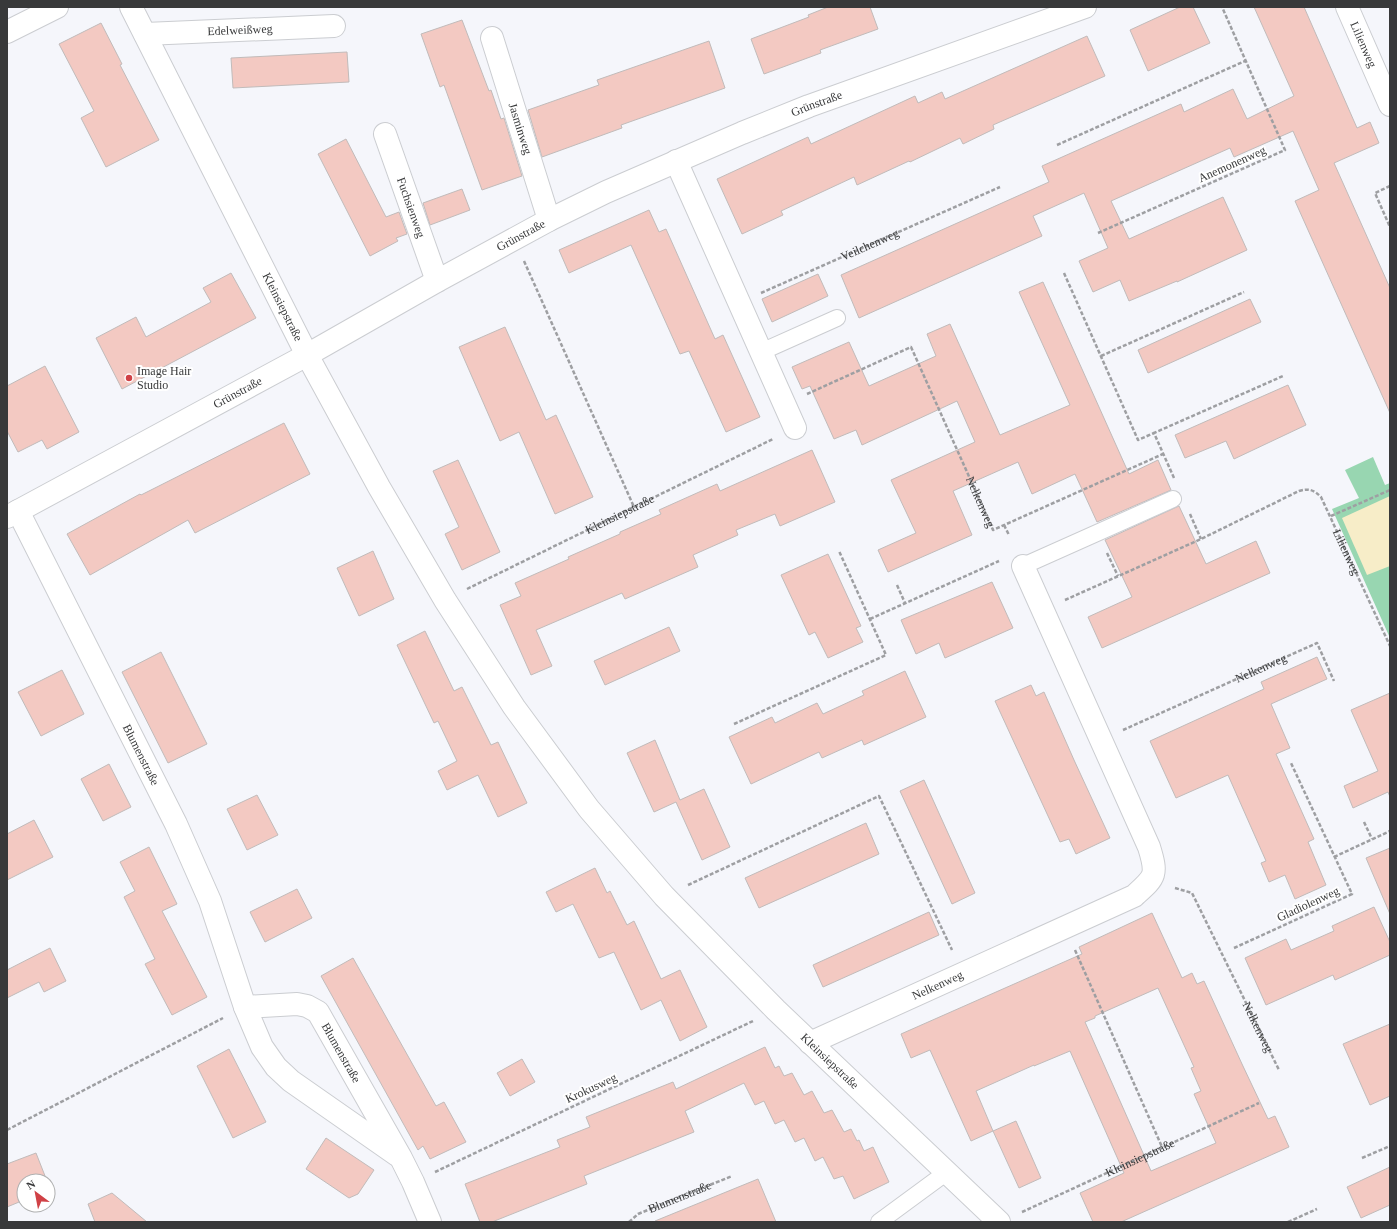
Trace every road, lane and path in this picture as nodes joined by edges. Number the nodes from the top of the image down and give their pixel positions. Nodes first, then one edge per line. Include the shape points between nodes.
1 (57, 7) edge
2 (131, 7) edge
3 (1085, 7) edge
4 (1222, 7) edge
5 (1347, 7) edge
6 (1063, 11) edge
7 (334, 26) dead end
8 (7, 32) edge
9 (145, 34) junction
10 (492, 38) dead end
11 (1245, 61) junction
12 (1390, 104) edge
13 (385, 134) dead end
14 (1057, 145) dead end
15 (676, 161) junction
16 (1000, 186) dead end
17 (1390, 186) edge
18 (550, 220) junction
19 (1390, 227) edge
20 (1098, 233) dead end
21 (514, 239) junction
22 (1064, 273) dead end
23 (437, 281) junction
24 (1244, 292) dead end
25 (739, 303) junction
26 (837, 318) dead end
27 (761, 352) junction
28 (306, 355) junction
29 (1101, 356) junction
30 (1283, 376) dead end
31 (784, 404) junction
32 (795, 428) joint
33 (1154, 433) junction
34 (1163, 454) junction
35 (1176, 482) dead end
36 (1390, 490) edge
37 (1173, 499) dead end
38 (634, 507) junction
39 (1188, 510) dead end
40 (13, 514) edge
41 (1331, 516) junction
42 (1004, 525) junction
43 (1009, 535) dead end
44 (1201, 539) junction
45 (839, 551) dead end
46 (1013, 563) junction
47 (897, 585) dead end
48 (445, 600) junction
49 (905, 603) junction
50 (1042, 610) junction
51 (870, 619) junction
52 (1390, 646) edge
53 (1334, 681) dead end
54 (734, 724) dead end
55 (1101, 740) junction
56 (1291, 763) dead end
57 (1364, 822) dead end
58 (1390, 831) edge
59 (1372, 840) junction
60 (1334, 856) junction
61 (1152, 880) junction
62 (664, 896) junction
63 (1065, 928) junction
64 (1234, 948) dead end
65 (963, 973) junction
66 (245, 1007) junction
67 (776, 1010) junction
68 (810, 1043) junction
69 (1279, 1070) dead end
70 (1259, 1103) dead end
71 (7, 1130) edge
72 (1390, 1146) edge
73 (1162, 1147) junction
74 (401, 1158) junction
75 (1362, 1158) dead end
76 (947, 1172) junction
77 (732, 1176) dead end
78 (413, 1182) junction
79 (1317, 1209) dead end
80 (1021, 1212) dead end
81 (430, 1222) edge
82 (629, 1222) edge
83 (879, 1222) edge
84 (999, 1222) edge
85 (1288, 1222) edge

1 - 8 street
2 - 9 street, Kleinsiepstraße
3 - 6 street, Grünstraße
4 - 11 path, Anemonenweg
5 - 12 street, Lilienweg
6 - 15 street, Grünstraße via 809,106
7 - 9 street, Edelweißweg
9 - 28 street, Kleinsiepstraße
10 - 18 street, Jasminweg
11 - 14 path
11 - 20 path, Anemonenweg via 1285,150
13 - 23 street, Fuchsienweg
15 - 18 street, Grünstraße
15 - 25 street
16 - 25 path, Veilchenweg
17 - 19 path via 1375,193
18 - 21 street, Grünstraße
21 - 23 street, Grünstraße
21 - 38 path
22 - 29 path
23 - 28 street, Grünstraße
24 - 29 path
25 - 27 street
26 - 27 lane
27 - 31 street
28 - 40 street, Grünstraße
28 - 48 street, Kleinsiepstraße
29 - 33 path via 1138,440
30 - 33 path
31 - 32 street
31 - 42 path, Nelkenweg via 911,347 992,530
32 - 38 path, Kleinsiepstraße
33 - 34 path
34 - 35 path
34 - 42 path, Nelkenweg
36 - 41 path, Lilienweg
37 - 46 lane
38 - 48 path, Kleinsiepstraße
39 - 44 path
40 - 66 street, Blumenstraße via 176,824 210,902
41 - 44 path via 1322,497 1315,490 1305,489
41 - 52 path, Lilienweg
42 - 43 path
44 - 50 path
45 - 51 path
46 - 49 path
46 - 50 street
47 - 49 path
48 - 62 street, Kleinsiepstraße via 514,707 588,809
49 - 51 path
50 - 55 street
51 - 54 path via 886,655
53 - 55 path, Nelkenweg via 1317,643
55 - 61 street via 1149,847 1154,865
56 - 60 path, Gladiolenweg
57 - 59 path
58 - 59 path
59 - 60 path
60 - 64 path, Gladiolenweg via 1352,894
61 - 63 street, Nelkenweg via 1134,896
61 - 69 path, Nelkenweg via 1192,893
62 - 65 path via 879,796
62 - 67 street, Kleinsiepstraße
63 - 65 street, Nelkenweg
63 - 73 path
65 - 68 street, Nelkenweg
66 - 71 path
66 - 74 street, Blumenstraße via 262,1047 276,1067 291,1081
66 - 74 street, Blumenstraße via 297,1004 318,1012
67 - 68 street, Kleinsiepstraße
67 - 78 path, Krokusweg
68 - 76 street, Kleinsiepstraße
70 - 73 path, Kleinsiepstraße
72 - 75 path
73 - 80 path, Kleinsiepstraße
74 - 78 street, Blumenstraße
76 - 83 lane
76 - 84 street, Kleinsiepstraße
77 - 82 path, Blumenstraße via 638,1214
78 - 81 street, Blumenstraße
79 - 85 path

